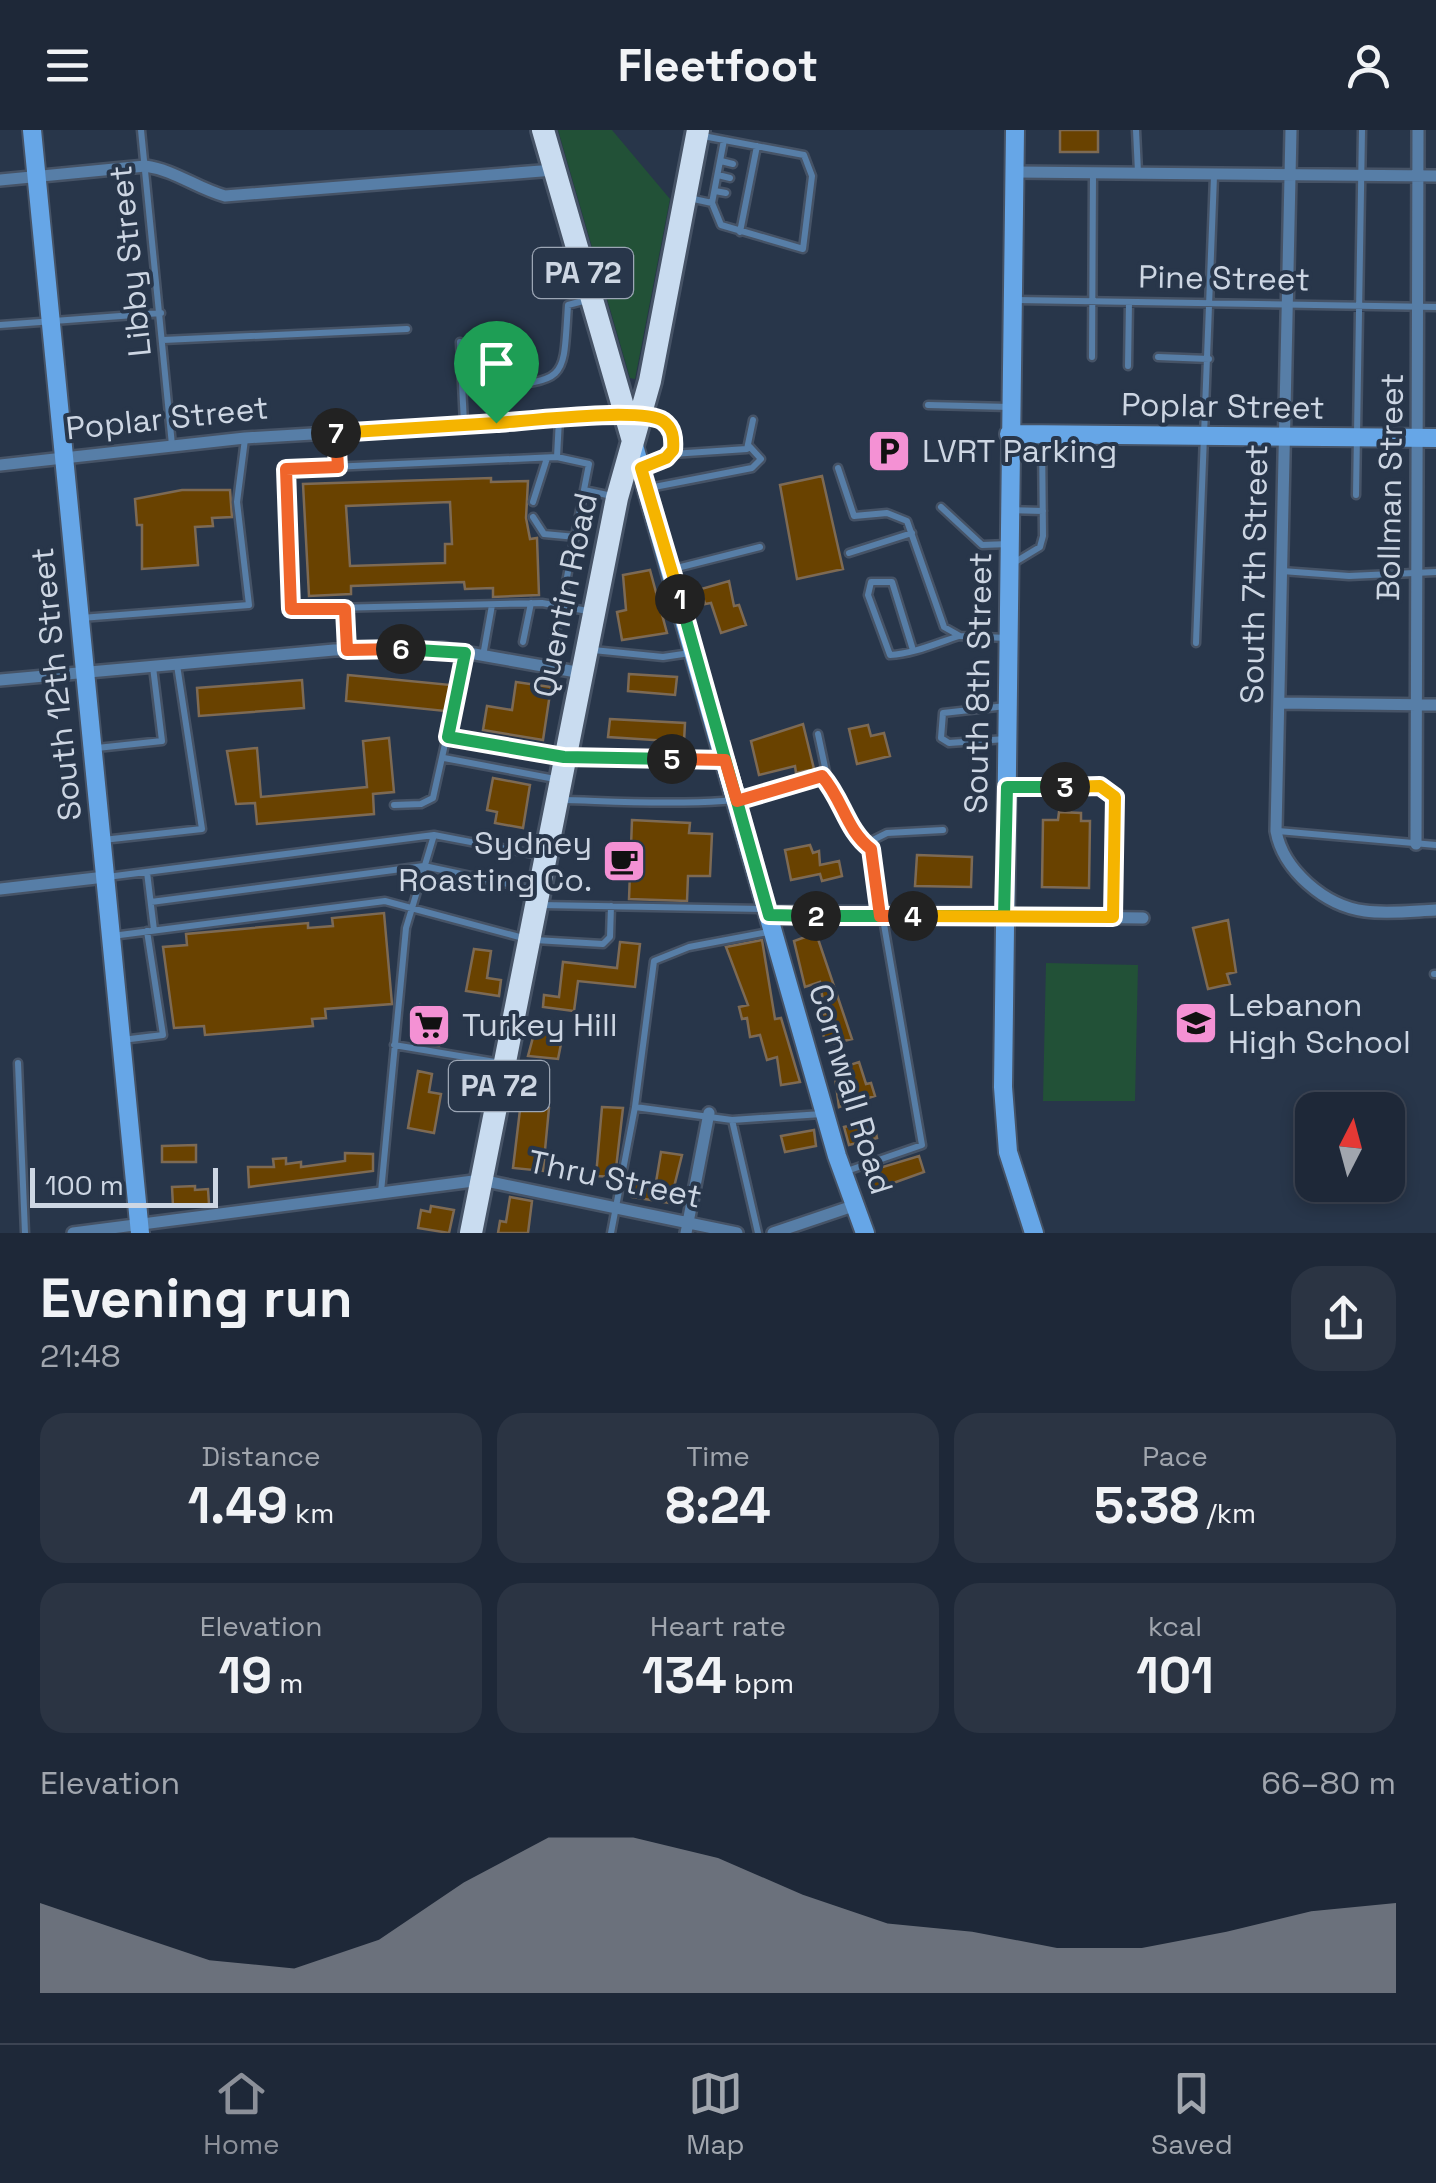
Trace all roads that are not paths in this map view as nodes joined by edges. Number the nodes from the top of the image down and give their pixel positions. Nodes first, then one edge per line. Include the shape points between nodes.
1 (32, 130) edge
2 (142, 130) edge
3 (543, 130) edge
4 (1016, 130) edge
5 (1136, 130) edge
6 (1292, 130) edge
7 (1362, 130) edge
8 (1418, 130) edge
9 (698, 132) edge
10 (724, 140) junction
11 (757, 146) junction
12 (720, 161) junction
13 (733, 164) dead end
14 (145, 166) junction
15 (554, 170) junction
16 (1014, 172) junction
17 (1094, 173) junction
18 (1138, 174) junction
19 (1214, 174) junction
20 (36, 175) junction
21 (718, 175) junction
22 (1292, 175) junction
23 (1360, 176) junction
24 (1419, 176) junction
25 (1436, 176) edge
26 (730, 178) dead end
27 (0, 180) edge
28 (715, 191) junction
29 (726, 193) dead end
30 (686, 198) junction
31 (712, 203) junction
32 (740, 232) junction
33 (591, 299) junction
34 (1011, 300) junction
35 (1092, 302) junction
36 (1129, 302) junction
37 (1212, 303) junction
38 (1286, 304) junction
39 (1360, 306) junction
40 (1420, 306) junction
41 (1436, 307) edge
42 (161, 313) junction
43 (50, 321) junction
44 (0, 326) edge
45 (407, 328) dead end
46 (164, 340) junction
47 (460, 342) dead end
48 (1092, 357) dead end
49 (1158, 358) dead end
50 (1210, 359) junction
51 (1128, 366) dead end
52 (928, 405) dead end
53 (1011, 407) junction
54 (632, 415) junction
55 (559, 419) junction
56 (753, 420) dead end
57 (496, 423) junction
58 (464, 425) junction
59 (336, 432) junction
60 (1009, 434) junction
61 (1042, 434) junction
62 (1207, 436) junction
63 (1284, 437) junction
64 (245, 438) junction
65 (1356, 438) junction
66 (1427, 438) edge
67 (172, 446) junction
68 (750, 447) junction
69 (670, 454) junction
70 (547, 458) junction
71 (557, 458) junction
72 (64, 459) junction
73 (0, 465) edge
74 (338, 467) junction
75 (633, 468) junction
76 (838, 468) dead end
77 (648, 488) junction
78 (584, 490) junction
79 (1356, 495) dead end
80 (617, 498) junction
81 (534, 502) dead end
82 (942, 507) dead end
83 (1011, 510) junction
84 (1043, 510) junction
85 (533, 517) dead end
86 (912, 533) junction
87 (576, 537) junction
88 (1011, 544) junction
89 (760, 548) dead end
90 (850, 552) dead end
91 (1011, 564) junction
92 (672, 570) junction
93 (1281, 571) junction
94 (1416, 572) junction
95 (1436, 572) edge
96 (531, 603) junction
97 (492, 605) junction
98 (561, 606) junction
99 (345, 609) junction
100 (594, 612) junction
101 (80, 618) junction
102 (960, 636) junction
103 (1009, 638) junction
104 (523, 642) dead end
105 (1196, 643) dead end
106 (554, 648) dead end
107 (587, 648) junction
108 (347, 650) junction
109 (913, 650) junction
110 (695, 652) junction
111 (465, 653) junction
112 (482, 656) junction
113 (177, 665) junction
114 (152, 667) junction
115 (582, 673) junction
116 (85, 674) junction
117 (0, 680) edge
118 (1280, 703) junction
119 (1415, 704) junction
120 (1436, 704) edge
121 (1008, 706) junction
122 (818, 734) dead end
123 (448, 737) junction
124 (1008, 739) junction
125 (92, 748) junction
126 (444, 758) junction
127 (725, 760) junction
128 (822, 776) junction
129 (560, 779) junction
130 (1007, 787) junction
131 (737, 801) junction
132 (394, 805) dead end
133 (943, 830) dead end
134 (1276, 831) junction
135 (434, 835) junction
136 (101, 840) junction
137 (1416, 844) junction
138 (1436, 845) edge
139 (871, 849) junction
140 (545, 856) junction
141 (424, 866) junction
142 (146, 872) junction
143 (105, 877) junction
144 (0, 890) edge
145 (536, 898) junction
146 (150, 902) junction
147 (612, 906) junction
148 (411, 910) junction
149 (1436, 910) edge
150 (880, 916) junction
151 (1004, 916) junction
152 (1113, 917) junction
153 (770, 918) junction
154 (1143, 918) dead end
155 (150, 930) junction
156 (111, 936) junction
157 (528, 939) junction
158 (121, 1041) junction
159 (394, 1045) junction
160 (18, 1063) dead end
161 (504, 1063) junction
162 (635, 1106) junction
163 (708, 1113) junction
164 (825, 1114) junction
165 (732, 1120) junction
166 (842, 1172) junction
167 (481, 1180) junction
168 (381, 1192) junction
169 (853, 1206) junction
170 (616, 1208) junction
171 (686, 1228) edge
172 (140, 1230) edge
173 (26, 1233) edge
174 (73, 1233) edge
175 (471, 1233) edge
176 (611, 1233) edge
177 (737, 1233) edge
178 (758, 1233) edge
179 (773, 1233) edge
180 (865, 1233) edge
181 (1034, 1233) edge

1 - 20 main road, South 12th Street
2 - 14 lane, Libby Street
3 - 15 highway, PA 72
4 - 16 main road, South 8th Street
5 - 18 lane
6 - 22 street, South 7th Street
7 - 23 lane
8 - 24 street, Bollman Street
9 - 10 lane
9 - 30 highway, PA 72
10 - 11 lane
10 - 12 lane
11 - 32 lane
11 - 32 lane via 804,155 812,176 803,249
12 - 13 lane
12 - 21 lane
14 - 15 street via 168,169 225,196
14 - 20 street
14 - 42 lane, Libby Street
15 - 33 highway, PA 72
16 - 17 street
16 - 34 main road, South 8th Street
17 - 18 street
17 - 35 lane
18 - 19 street
19 - 22 street
19 - 37 lane
20 - 27 street
20 - 43 main road, South 12th Street
21 - 26 lane
21 - 28 lane
22 - 23 street
22 - 38 street, South 7th Street
23 - 24 street
23 - 39 lane
24 - 25 street
24 - 40 street, Bollman Street
28 - 29 lane
28 - 31 lane
30 - 31 lane
30 - 54 highway, PA 72
31 - 32 lane via 721,225
33 - 54 highway, PA 72
33 - 57 lane via 568,306 555,378 494,386
34 - 35 lane, Pine Street
34 - 53 main road, South 8th Street
35 - 36 lane, Pine Street
35 - 48 lane
36 - 37 lane, Pine Street
36 - 51 lane
37 - 38 lane, Pine Street
37 - 50 lane
38 - 39 lane, Pine Street
38 - 63 street, South 7th Street
39 - 40 lane, Pine Street
39 - 65 lane
40 - 41 lane, Pine Street
40 - 66 street, Bollman Street
42 - 43 lane
42 - 46 lane, Libby Street
43 - 44 lane
43 - 72 main road, South 12th Street
45 - 46 lane
46 - 67 lane, Libby Street
47 - 58 lane
49 - 50 lane
50 - 62 lane
52 - 53 lane
53 - 60 main road, South 8th Street
54 - 55 street, Poplar Street
54 - 69 lane via 666,423 673,434
54 - 75 highway, Quentin Road / PA 72
55 - 57 street, Poplar Street
55 - 71 lane
56 - 68 lane
57 - 58 street, Poplar Street
58 - 59 street, Poplar Street
59 - 64 street, Poplar Street
59 - 74 lane
60 - 61 main road, Poplar Street
60 - 83 main road, South 8th Street
61 - 62 main road, Poplar Street
61 - 84 lane
62 - 63 main road, Poplar Street
62 - 105 lane
63 - 65 main road, Poplar Street
63 - 93 street, South 7th Street
64 - 67 street, Poplar Street
64 - 101 lane via 237,502 249,605
65 - 66 main road, Poplar Street
65 - 79 lane
66 - 94 street, Bollman Street
67 - 72 street, Poplar Street
68 - 69 lane
68 - 77 lane via 760,459 752,468
69 - 75 lane
70 - 71 lane
70 - 74 lane
70 - 81 lane
71 - 78 lane via 589,464
72 - 73 street, Poplar Street
72 - 101 main road, South 12th Street
74 - 99 lane via 286,469 291,609
75 - 77 main road, Cornwall Road
75 - 80 highway, Quentin Road / PA 72
76 - 86 lane via 854,516 894,515
77 - 92 main road, Cornwall Road
78 - 80 lane
78 - 87 lane
80 - 100 highway, Quentin Road / PA 72
82 - 88 lane via 982,544
83 - 84 lane
83 - 88 main road, South 8th Street
84 - 91 lane via 1040,548
85 - 87 lane via 544,534
86 - 90 lane
86 - 102 lane via 938,617
87 - 98 lane
88 - 91 main road, South 8th Street
89 - 92 lane
91 - 103 main road, South 8th Street
92 - 110 main road, Cornwall Road
93 - 94 lane
93 - 118 street, South 7th Street
94 - 95 lane
94 - 119 street, Bollman Street
96 - 97 lane
96 - 98 lane
96 - 104 lane
97 - 99 lane
97 - 112 lane
98 - 100 lane
98 - 106 lane
99 - 108 lane
100 - 107 highway, Quentin Road / PA 72
101 - 116 main road, South 12th Street
102 - 103 lane
102 - 109 lane
103 - 121 main road, South 8th Street
107 - 110 lane via 662,657
107 - 115 highway, Quentin Road / PA 72
108 - 111 street
108 - 113 street
109 - 109 lane via 885,650 868,595 871,582 892,582
110 - 127 main road, Cornwall Road
111 - 112 street
111 - 123 lane
112 - 115 street
113 - 114 street
113 - 136 lane via 202,829
114 - 116 street
114 - 125 lane via 162,741
115 - 129 highway, Quentin Road / PA 72
116 - 117 street
116 - 125 main road, South 12th Street
118 - 119 street
118 - 134 street, South 7th Street
119 - 120 street
119 - 137 street, Bollman Street
121 - 124 main road, South 8th Street
121 - 124 lane via 943,712 938,726 949,742
122 - 128 lane via 826,761
123 - 126 lane
123 - 129 lane
124 - 130 main road, South 8th Street
125 - 136 main road, South 12th Street
126 - 129 lane
126 - 132 lane via 433,798
127 - 129 lane
127 - 131 main road, Cornwall Road
128 - 131 lane
128 - 139 lane via 853,835
129 - 131 lane
129 - 140 highway, Quentin Road / PA 72
130 - 151 main road, South 8th Street
130 - 152 lane via 1110,790 1116,808
131 - 153 main road, Cornwall Road
133 - 139 lane via 887,833
134 - 137 lane
134 - 149 street via 1279,846 1312,887 1342,906
135 - 140 lane
135 - 141 lane
135 - 142 lane
136 - 143 main road, South 12th Street
137 - 138 lane
139 - 150 lane
140 - 145 highway, Quentin Road / PA 72
141 - 145 lane
141 - 146 lane
141 - 148 lane
142 - 143 lane
142 - 146 lane
143 - 144 street
143 - 156 main road, South 12th Street
145 - 147 lane
145 - 157 highway, Quentin Road / PA 72
146 - 155 lane
147 - 153 lane
147 - 157 lane via 604,944
148 - 155 lane via 386,902
148 - 157 lane
148 - 159 lane
150 - 151 main road
150 - 153 main road
150 - 166 lane via 922,1144
151 - 152 street
151 - 181 main road, South 8th Street via 1005,1133
152 - 154 street
153 - 162 lane via 654,961
153 - 164 main road, Cornwall Road
155 - 156 lane
155 - 158 lane via 163,1035
156 - 158 main road, South 12th Street
157 - 161 highway, Quentin Road / PA 72
158 - 172 main road, South 12th Street
159 - 161 lane
159 - 168 lane
160 - 173 lane
161 - 167 highway, Quentin Road / PA 72
162 - 163 lane
162 - 170 lane
163 - 165 lane
163 - 171 street
164 - 165 lane
164 - 166 main road, Cornwall Road
165 - 178 lane
166 - 169 main road, Cornwall Road
167 - 168 street, Thru Street
167 - 170 street, Thru Street
167 - 175 highway, Quentin Road / PA 72
168 - 172 street, Thru Street
169 - 179 street
169 - 180 main road, Cornwall Road
170 - 171 street, Thru Street
170 - 176 lane
171 - 177 street, Thru Street
172 - 174 street, Thru Street

